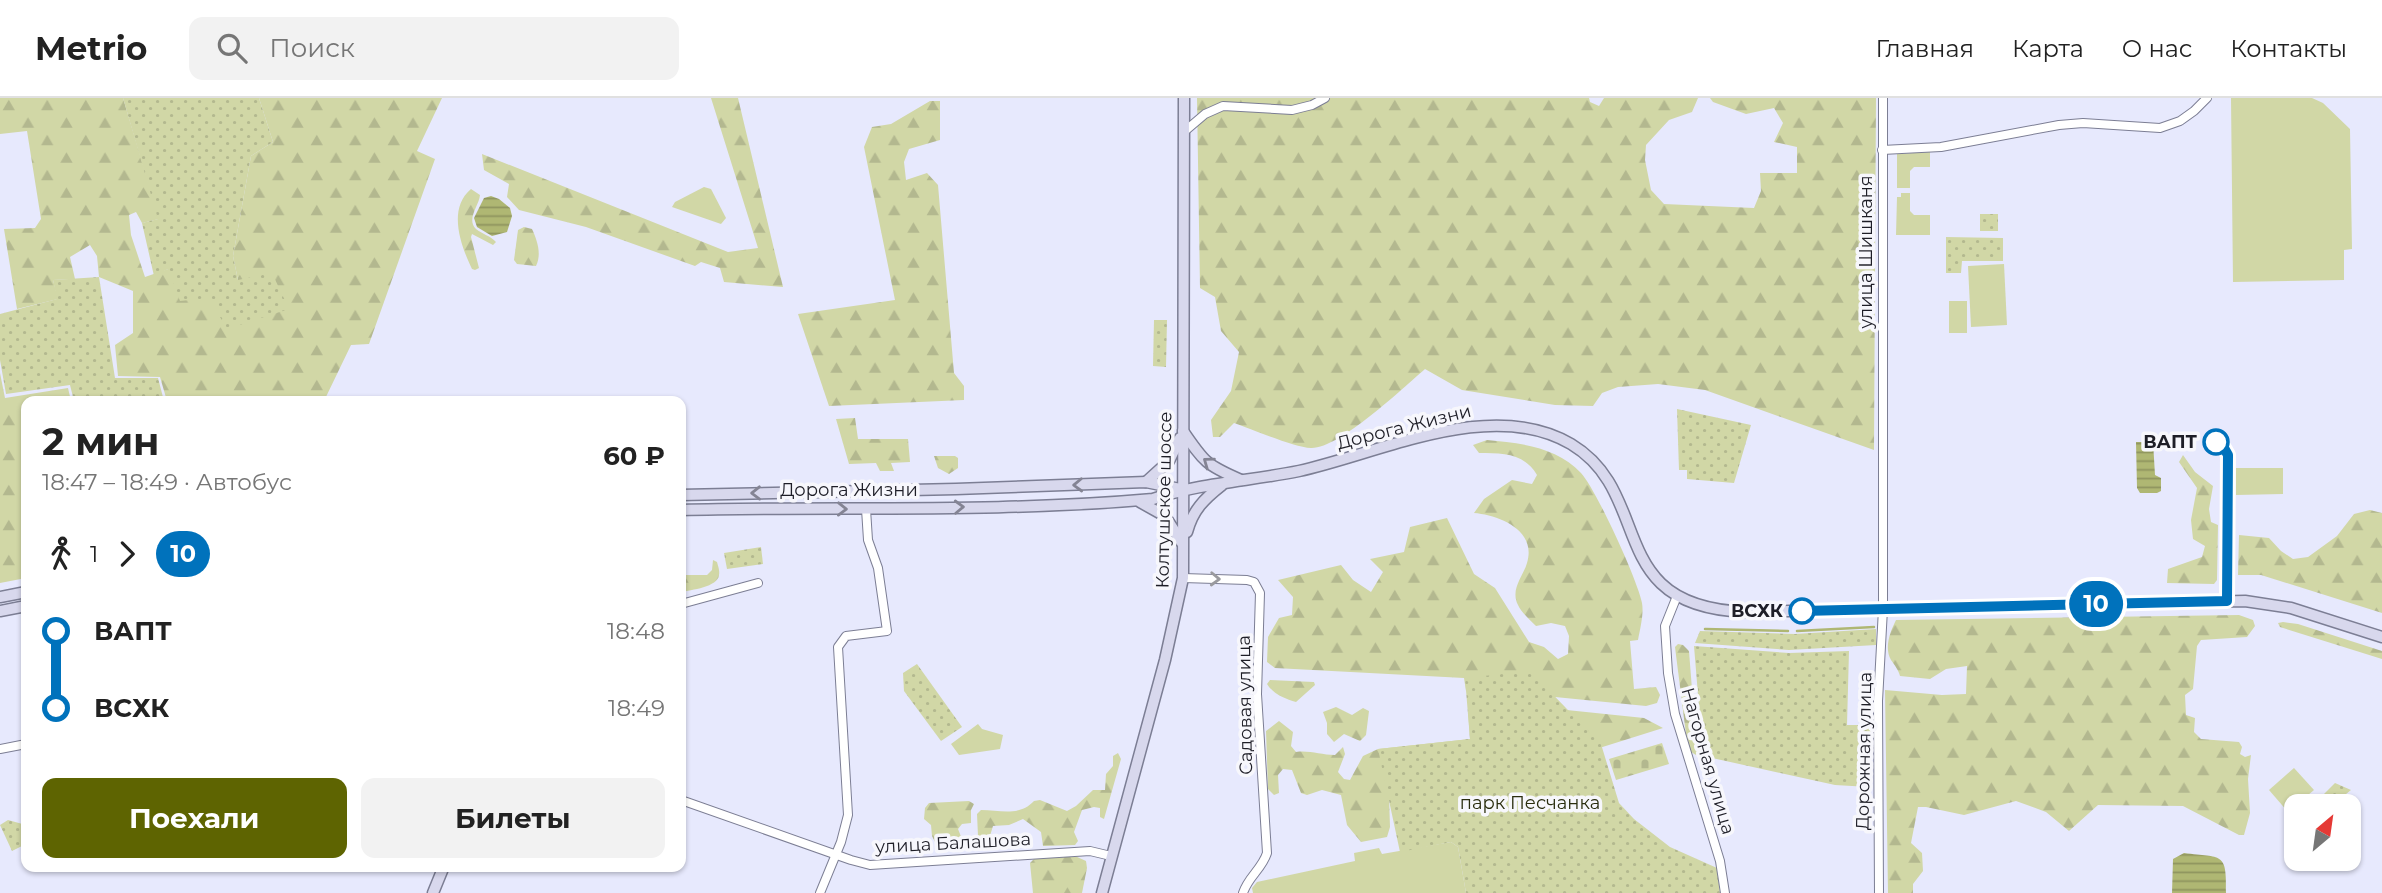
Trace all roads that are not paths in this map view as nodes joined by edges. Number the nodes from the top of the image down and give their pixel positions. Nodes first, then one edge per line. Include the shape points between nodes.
1 (1184, 98) edge
2 (1325, 98) edge
3 (1883, 98) edge
4 (2207, 98) edge
5 (1185, 131) junction
6 (1882, 150) junction
7 (1183, 432) junction
8 (1244, 481) junction
9 (1146, 482) junction
10 (1223, 484) junction
11 (1183, 489) junction
12 (686, 495) edge
13 (1138, 501) junction
14 (866, 509) junction
15 (686, 510) edge
16 (1184, 545) junction
17 (1183, 578) junction
18 (758, 583) dead end
19 (21, 593) edge
20 (1677, 596) junction
21 (0, 597) edge
22 (686, 603) edge
23 (21, 607) edge
24 (1883, 609) junction
25 (0, 611) edge
26 (2382, 637) edge
27 (21, 745) edge
28 (0, 749) edge
29 (686, 802) edge
30 (836, 854) junction
31 (1111, 856) junction
32 (442, 872) edge
33 (433, 893) edge
34 (820, 893) edge
35 (1102, 893) edge
36 (1243, 893) edge
37 (1725, 893) edge
38 (1879, 893) edge

1 - 5 main road, Колтушское шоссе
2 - 5 street via 1292,110 1223,106
3 - 6 street
4 - 6 street, улица Шишканя via 2180,121 2160,128 2083,123 1951,146
5 - 7 main road, Колтушское шоссе
6 - 24 street, улица Шишканя
8 -> 7 main road via 1198,456
7 - 9 main road via 1169,461
7 - 11 main road, Колтушское шоссе
8 - 10 main road, Дорога Жизни
8 - 20 main road, Дорога Жизни via 1455,429 1486,425 1532,429 1572,445 1589,458 1612,489 1647,567
9 - 11 main road, Дорога Жизни
9 -> 12 main road, Дорога Жизни
10 - 11 main road, Дорога Жизни
10 - 16 main road via 1197,508
11 - 13 main road, Дорога Жизни
11 - 16 main road, Колтушское шоссе
14 -> 13 main road, Дорога Жизни
13 - 16 main road via 1166,516
15 -> 14 main road, Дорога Жизни
14 - 30 street via 887,631 846,636 838,648 848,815
16 - 17 main road, Колтушское шоссе
17 - 31 main road, Колтушское шоссе
17 -> 36 street, Садовая улица via 1247,580 1260,593 1257,694 1267,853
18 - 22 street
19 - 21 main road
20 - 24 main road, Дорога Жизни via 1714,610
20 - 37 street, Нагорная улица via 1665,626 1668,673 1675,714 1720,861
23 - 25 main road
24 - 26 main road, Дорога Жизни via 2245,601 2291,608
24 - 38 street, Дорожная улица via 1878,701
27 - 28 street
29 - 30 street, улица Балашова
30 - 31 street, улица Балашова via 870,865 1090,851
30 - 34 street
31 - 35 main road, Колтушское шоссе
32 - 33 main road

